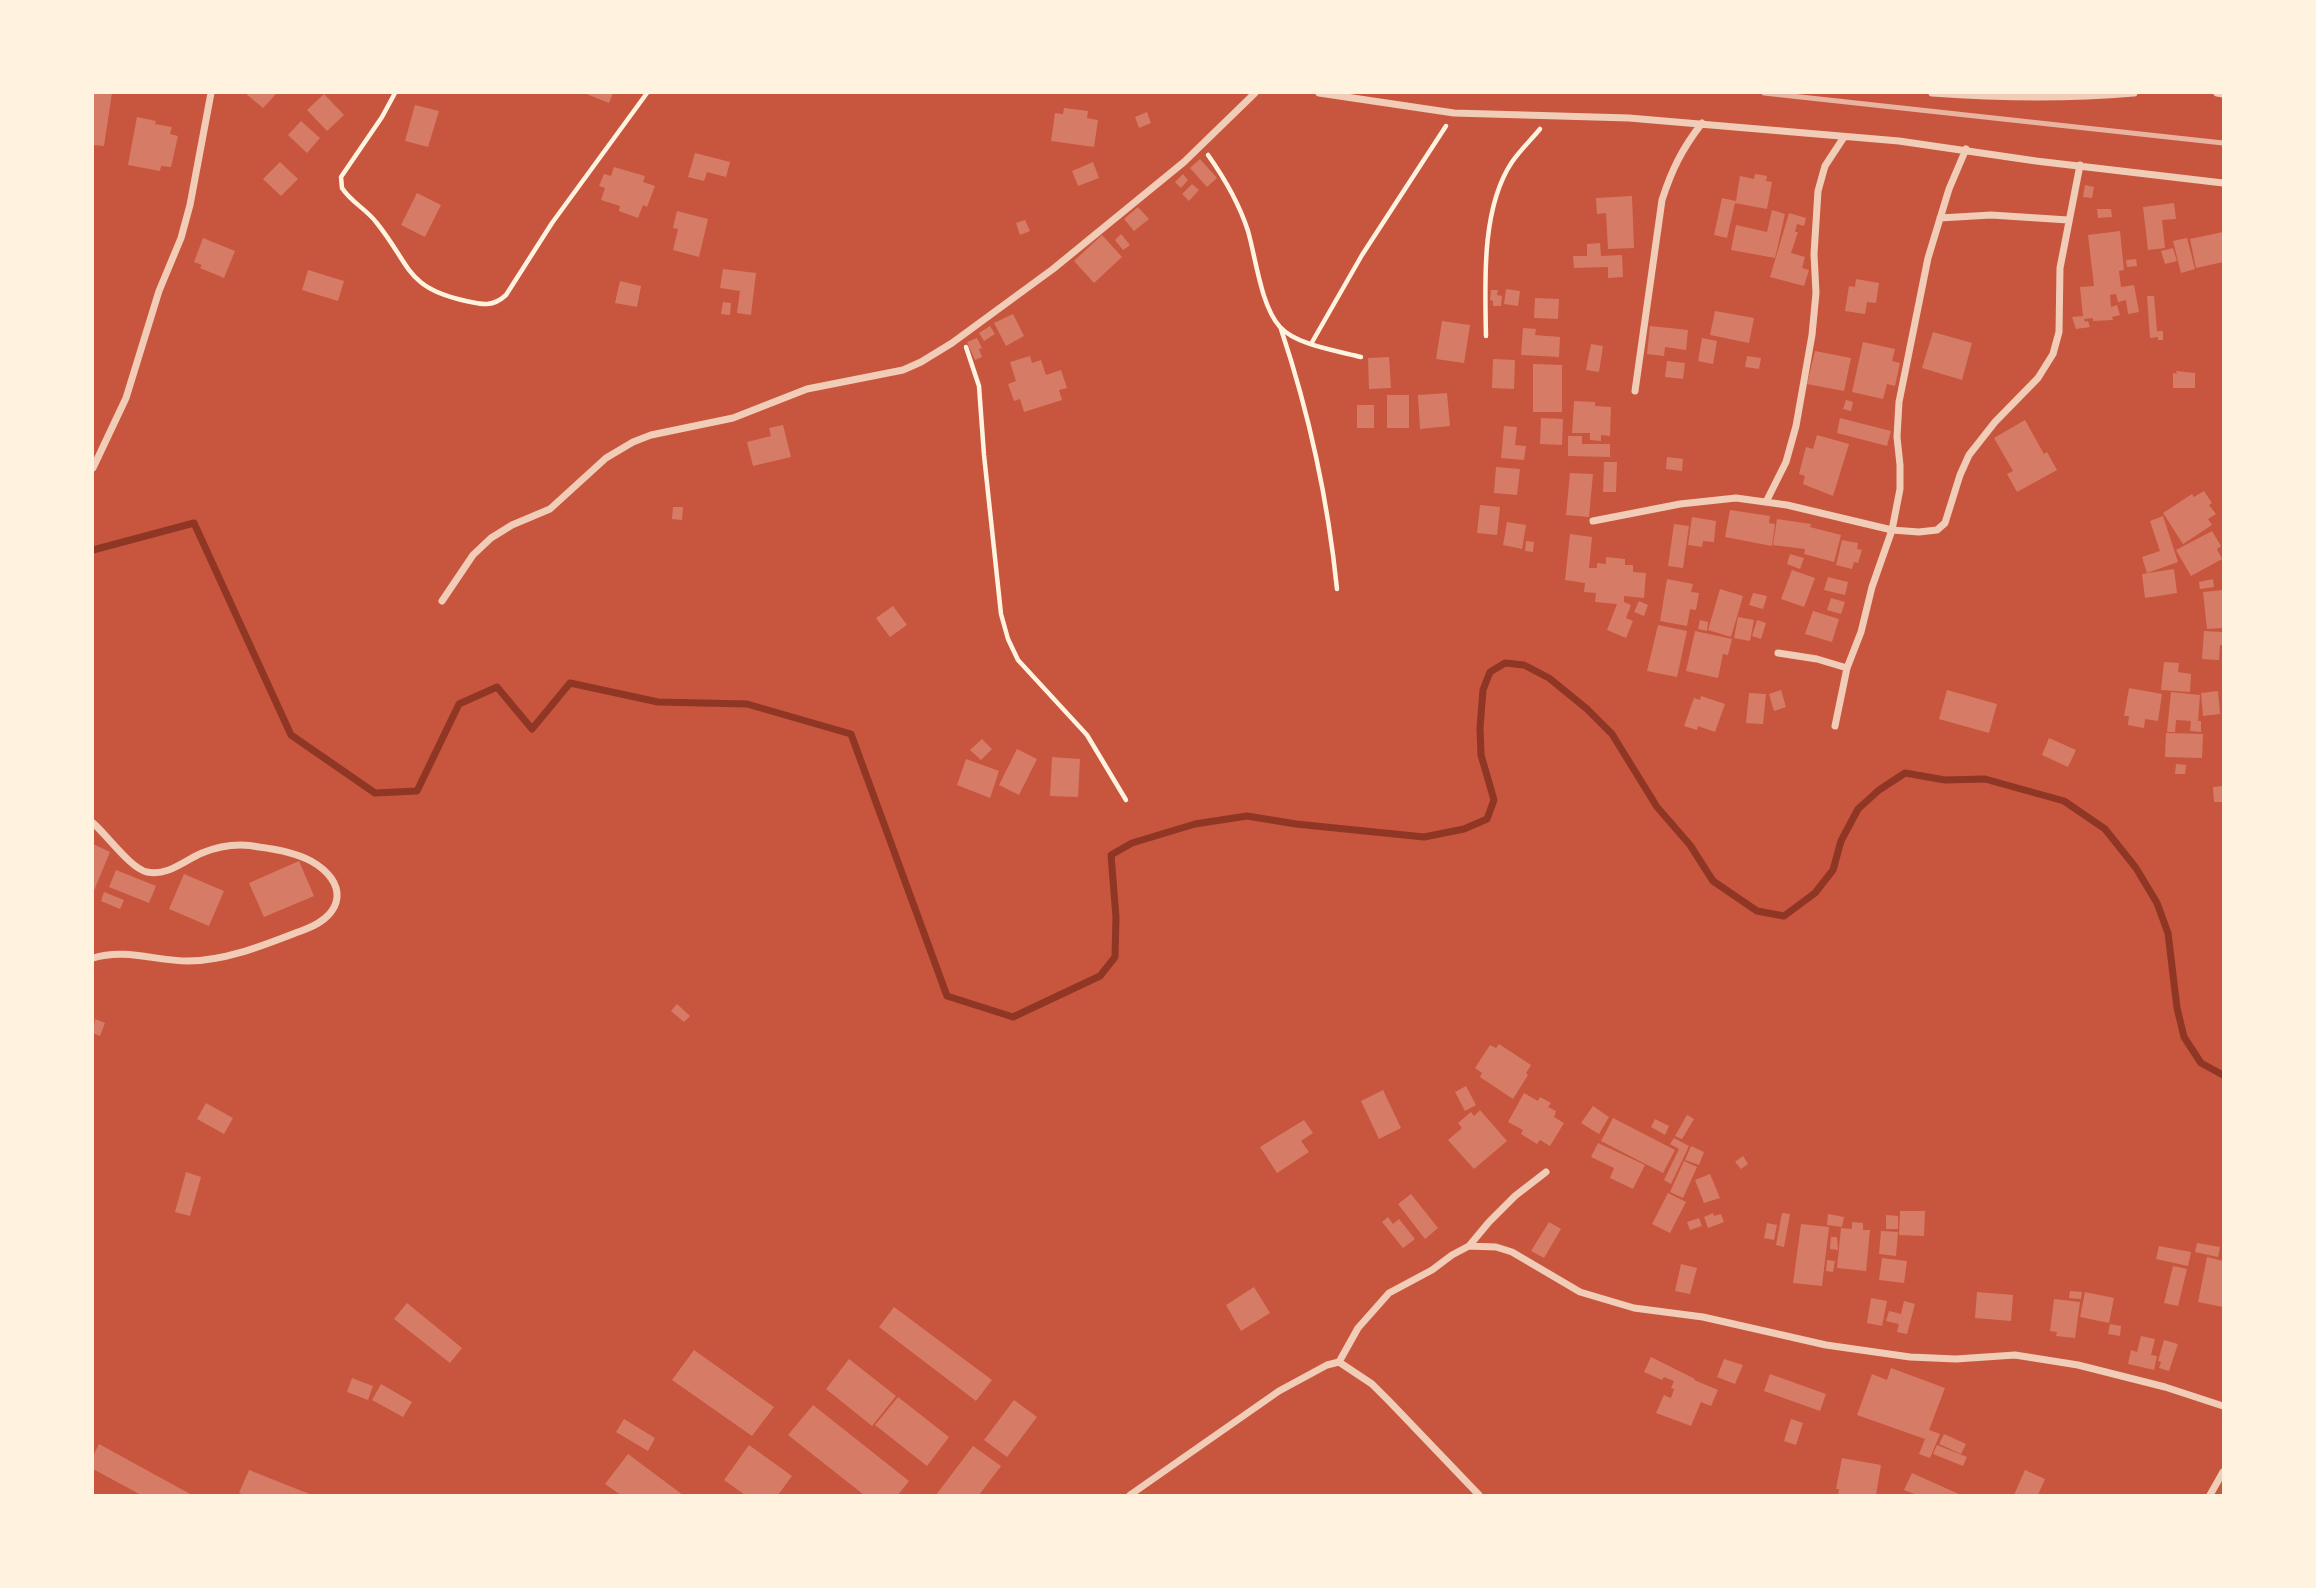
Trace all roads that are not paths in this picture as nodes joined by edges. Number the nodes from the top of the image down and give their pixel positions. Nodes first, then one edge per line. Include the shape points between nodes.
1 (211, 93) edge
2 (1255, 93) edge
3 (1319, 93) edge
4 (1932, 93) edge
5 (2134, 93) edge
6 (2217, 93) edge
7 (2223, 94) edge
8 (2078, 95) edge
9 (1702, 123) junction
10 (1844, 137) junction
11 (1966, 149) junction
12 (2080, 165) junction
13 (2223, 183) edge
14 (1940, 218) junction
15 (2068, 220) junction
16 (1636, 391) dead end
17 (93, 468) edge
18 (1766, 502) junction
19 (1593, 521) dead end
20 (1892, 530) junction
21 (442, 601) dead end
22 (1779, 653) dead end
23 (1847, 668) junction
24 (1835, 726) dead end
25 (93, 823) edge
26 (93, 958) edge
27 (1546, 1172) dead end
28 (1469, 1246) junction
29 (1339, 1362) junction
30 (2223, 1406) edge
31 (2223, 1472) edge
32 (1130, 1495) edge
33 (1479, 1495) edge
34 (2210, 1495) edge

1 - 17 street via 181,238 155,301 126,398
2 - 21 street via 1202,146 1054,269 921,362 903,370 807,389 733,418 633,442 606,458 550,509 491,538 467,562
3 - 9 street via 1454,113
4 - 8 street via 2008,98
5 - 8 street
6 - 7 street
9 - 10 street
9 - 16 street via 1683,147 1662,200
10 - 11 street
10 - 18 street via 1825,166 1818,191 1812,335 1796,426 1786,462
11 - 12 street
11 - 14 street
12 - 13 street
12 - 15 street
14 - 15 street via 1991,215
14 - 20 street via 1899,402 1900,489
15 - 20 street via 2060,268 2059,332 2053,354 2038,378 1969,455 1945,523 1937,530
18 - 19 street via 1737,498 1680,504
18 - 20 street
20 - 23 street
22 - 23 street
23 - 24 street
25 - 26 street via 145,872 169,870 223,847 259,846 309,860 329,874 338,898 334,911 316,925 218,958 188,961 106,954
27 - 28 street via 1515,1196
28 - 29 street via 1390,1293 1358,1328
28 - 30 street via 1512,1252 1580,1292 1634,1308 1910,1357 2015,1355 2078,1365
29 - 32 street via 1279,1391
29 - 33 street via 1372,1384
31 - 34 street

